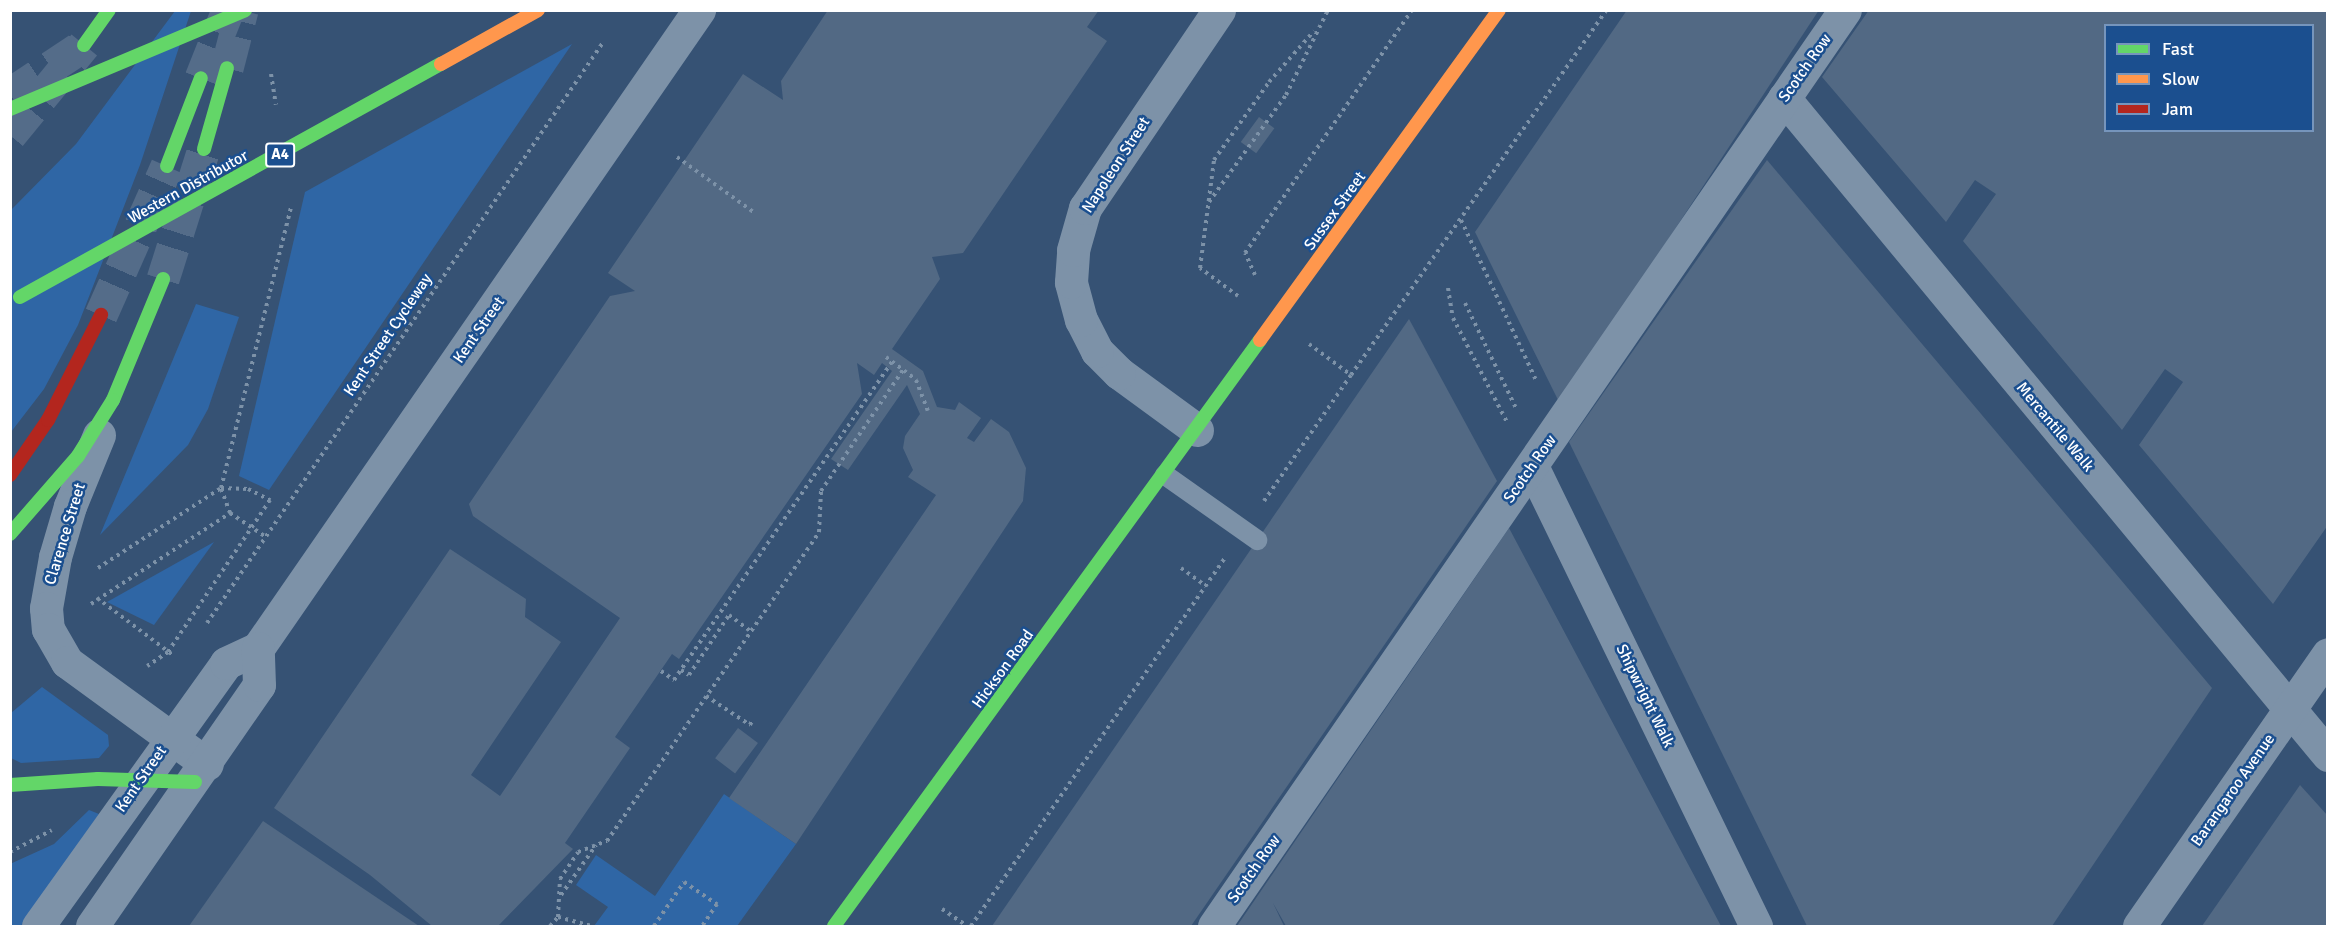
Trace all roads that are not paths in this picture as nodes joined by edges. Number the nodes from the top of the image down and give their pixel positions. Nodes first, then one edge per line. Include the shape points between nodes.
1 (110, 10) edge
2 (245, 10) edge
3 (538, 10) edge
4 (699, 10) edge
5 (1219, 10) edge
6 (1499, 10) edge
7 (1845, 10) edge
8 (84, 45) dead end
9 (227, 68) tunnel mouth
10 (201, 78) tunnel mouth
11 (1784, 98) junction
12 (10, 109) edge
13 (204, 149) tunnel mouth
14 (167, 166) tunnel mouth
15 (163, 279) tunnel mouth
16 (10, 303) edge
17 (101, 315) tunnel mouth
18 (113, 400) junction
19 (1197, 430) junction
20 (1532, 466) junction
21 (10, 475) edge
22 (1165, 475) junction
23 (10, 534) edge
24 (1257, 540) dead end
25 (258, 648) junction
26 (2328, 654) edge
27 (2289, 709) junction
28 (170, 739) junction
29 (2328, 755) edge
30 (201, 773) junction
31 (141, 779) junction
32 (10, 785) edge
33 (38, 927) edge
34 (92, 927) edge
35 (834, 927) edge
36 (1214, 927) edge
37 (1756, 927) edge
38 (2139, 927) edge

1 - 8 main road
2 - 12 main road, bridge
3 - 16 main road, Western Distributor / A4, bridge
4 - 25 street, Kent Street
5 - 19 street, Napoleon Street via 1085,208 1073,250 1071,282 1081,320 1097,351 1119,373
6 - 19 main road, Sussex Street
7 - 11 street, Scotch Row
9 - 13 main road
10 - 14 main road
11 - 20 street, Scotch Row
11 - 27 street, Mercantile Walk
15 - 18 main road, Clarence Street
17 - 21 main road via 48,420
18 - 23 main road via 78,456
18 - 28 street, Clarence Street via 70,506 51,576 46,617 55,646 67,662
19 - 22 main road, Hickson Road
20 - 36 street, Scotch Row
20 - 37 street, Shipwright Walk
22 - 24 lane
22 - 35 main road, Hickson Road
25 - 28 street, Kent Street via 226,663
25 - 30 street via 259,685
26 - 27 street, Barangaroo Avenue
27 - 29 street, Mercantile Walk
27 - 38 street, Barangaroo Avenue
28 - 30 street, Clarence Street
28 - 31 street, Kent Street
30 - 31 main road
30 - 34 street
31 - 32 main road
31 - 33 street, Kent Street

